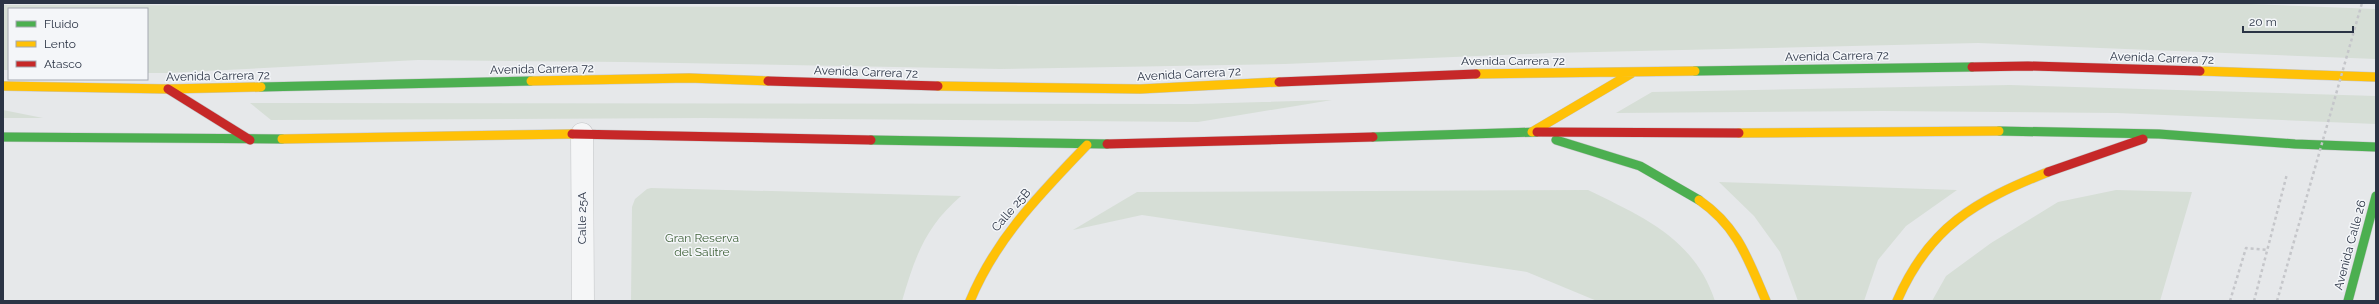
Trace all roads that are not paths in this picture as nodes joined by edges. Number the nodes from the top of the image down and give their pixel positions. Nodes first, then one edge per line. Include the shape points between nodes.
1 (1634, 72) junction
2 (2376, 77) edge
3 (3, 86) edge
4 (168, 89) junction
5 (1532, 132) junction
6 (582, 134) junction
7 (2159, 134) junction
8 (3, 137) edge
9 (250, 140) junction
10 (1087, 145) junction
11 (2376, 147) edge
12 (2376, 196) edge
13 (583, 301) edge
14 (970, 301) edge
15 (1766, 301) edge
16 (1897, 301) edge
17 (2348, 301) edge

1 - 2 main road, Avenida Carrera 72 via 2028,66
1 - 4 main road, Avenida Carrera 72 via 1441,74 1140,89 1018,89 689,78
1 - 5 main road
3 - 4 main road, Avenida Carrera 72
4 - 9 main road
5 - 7 main road via 1658,134 1928,130
5 - 10 main road
5 - 15 main road via 1640,166 1682,188 1712,209 1740,242
6 - 9 main road
6 - 10 main road
6 - 13 street, Calle 25A
7 - 11 main road
7 - 16 main road via 2086,157 2019,183 1959,216 1927,249 1907,277
8 - 9 main road
10 - 14 main road, Calle 25B via 1019,216 994,249
12 - 17 main road, Avenida Calle 26

